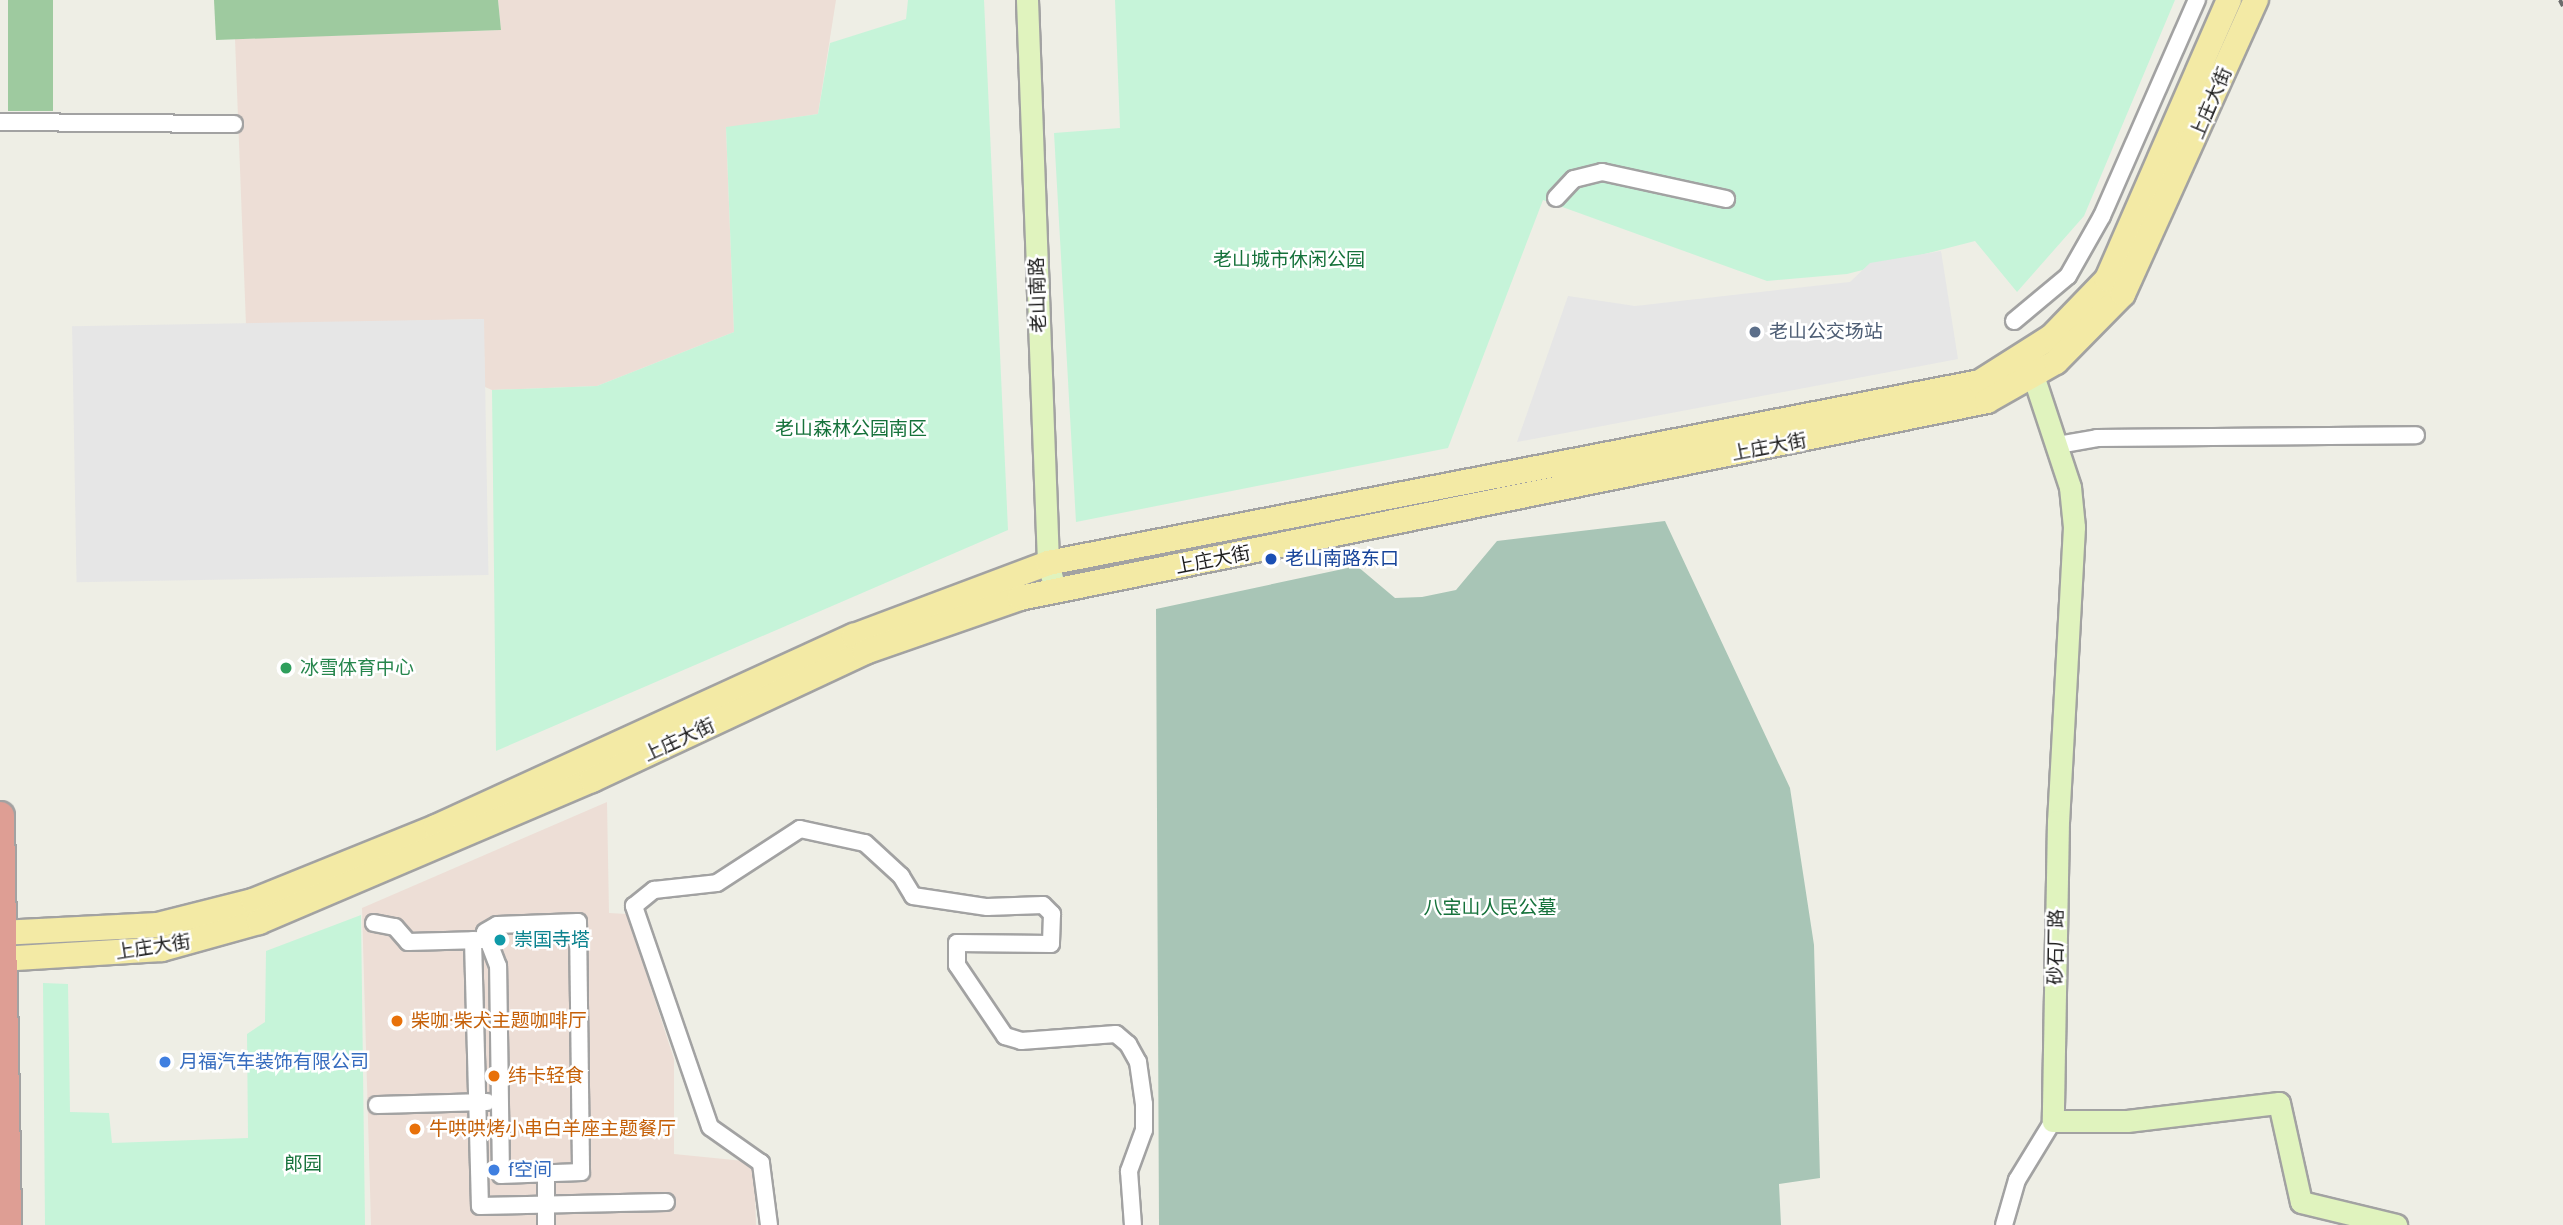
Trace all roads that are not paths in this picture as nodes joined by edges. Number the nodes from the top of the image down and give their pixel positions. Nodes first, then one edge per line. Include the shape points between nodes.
1 (1027, 0) edge
2 (2197, 0) edge
3 (2229, 0) edge
4 (2256, 0) edge
5 (0, 122) edge
6 (234, 124) dead end
7 (1556, 198) dead end
8 (1726, 199) dead end
9 (2014, 321) dead end
10 (2026, 354) junction
11 (2034, 378) junction
12 (2416, 435) dead end
13 (2058, 444) junction
14 (1048, 563) junction
15 (1055, 589) junction
16 (0, 816) edge
17 (374, 923) dead end
18 (479, 940) junction
19 (1, 946) edge
20 (477, 1102) junction
21 (500, 1102) junction
22 (377, 1105) dead end
23 (2053, 1121) junction
24 (546, 1173) junction
25 (666, 1202) dead end
26 (546, 1205) junction
27 (6, 1225) edge
28 (547, 1225) edge
29 (769, 1225) edge
30 (1133, 1225) edge
31 (2004, 1225) edge
32 (2396, 1225) edge

1 - 14 street, 老山南路
2 - 9 street via 2102,216 2068,276
3 - 10 main road, 上庄大街 via 2106,279
4 - 11 main road, 上庄大街 via 2123,294 2086,337
5 - 6 street
7 - 8 street via 1574,180 1602,172
10 - 11 street, 砂石厂路
10 - 14 main road, 上庄大街 via 1980,382 1938,394
11 - 13 street, 砂石厂路
11 - 15 main road, 上庄大街 via 1939,415
12 - 13 street via 2097,439
13 - 23 street, 砂石厂路 via 2074,527 2058,821
14 - 15 street, 老山南路
14 - 19 main road, 上庄大街 via 854,636 436,827 253,901 133,928
15 - 19 main road, 上庄大街 via 865,652 592,780 259,922 162,948
16 - 19 highway
17 - 18 street via 395,927 408,942
18 - 20 street
18 - 21 street via 498,966
18 - 24 street via 497,925 578,922 581,1172
19 - 27 highway
20 - 21 street
20 - 22 street
20 - 26 street via 480,1206
21 - 24 street via 501,1175
23 - 31 street via 2017,1180
23 - 32 street via 2127,1121 2279,1103 2301,1202
24 - 26 street
25 - 26 street
26 - 28 street
29 - 30 street via 767,1179 761,1164 710,1126 634,906 654,890 717,883 783,834 800,829 865,842 901,876 913,896 987,907 1043,905 1052,914 1051,944 957,943 957,965 1005,1036 1021,1041 1116,1034 1128,1044 1138,1062 1144,1104 1143,1130 1129,1171

